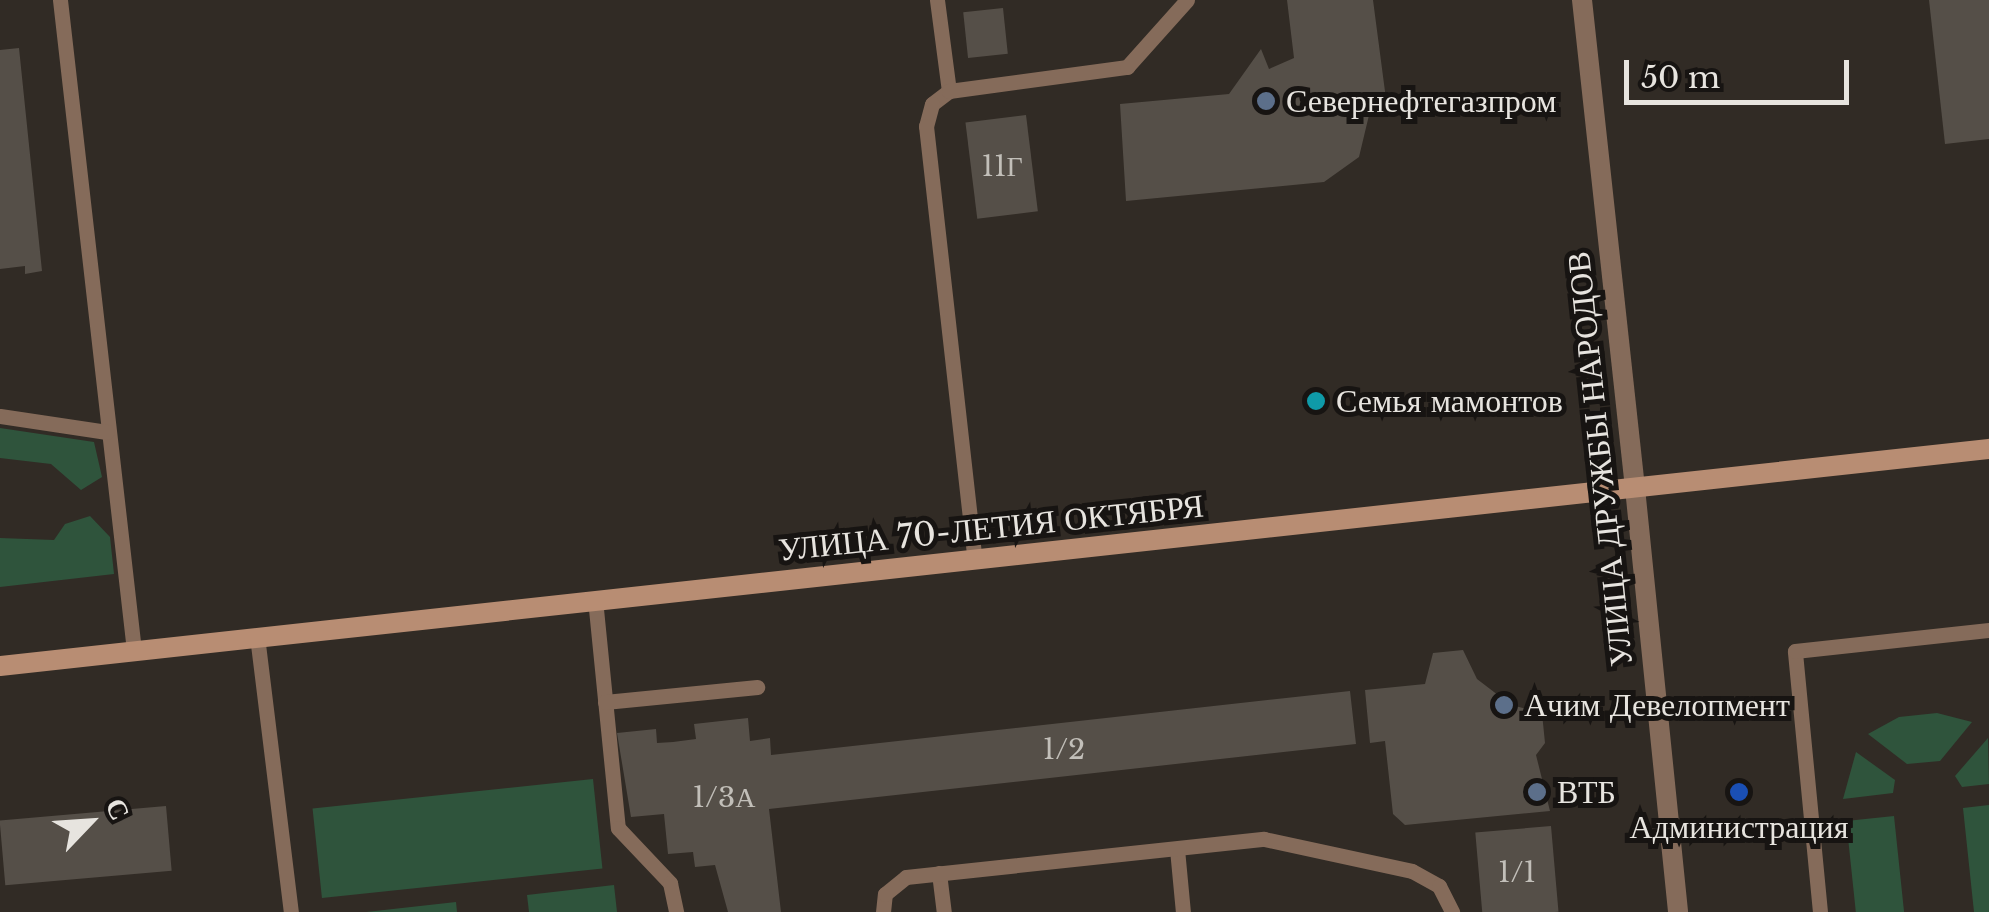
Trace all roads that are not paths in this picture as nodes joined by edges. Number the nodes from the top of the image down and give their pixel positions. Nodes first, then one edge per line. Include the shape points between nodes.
1 (60, 0) edge
2 (937, 0) edge
3 (1188, 0) edge
4 (1582, 0) edge
5 (949, 90) junction
6 (0, 416) edge
7 (107, 432) junction
8 (1989, 449) edge
9 (1634, 488) junction
10 (975, 560) junction
11 (595, 599) junction
12 (1989, 630) edge
13 (257, 636) junction
14 (134, 651) junction
15 (0, 666) edge
16 (758, 687) dead end
17 (606, 702) junction
18 (1177, 849) junction
19 (939, 873) junction
20 (291, 912) edge
21 (676, 912) edge
22 (884, 912) edge
23 (944, 912) edge
24 (1184, 912) edge
25 (1452, 912) edge
26 (1678, 912) edge
27 (1820, 912) edge

1 - 7 lane
2 - 5 lane
3 - 5 lane via 1126,66
4 - 9 street, УЛИЦА ДРУЖБЫ НАРОДОВ
5 - 10 lane via 932,104 926,126
6 - 7 lane
7 - 14 lane
8 - 9 main road, УЛИЦА 70-ЛЕТИЯ ОКТЯБРЯ
9 - 10 main road, УЛИЦА 70-ЛЕТИЯ ОКТЯБРЯ
9 - 26 street, УЛИЦА ДРУЖБЫ НАРОДОВ
10 - 11 main road, УЛИЦА 70-ЛЕТИЯ ОКТЯБРЯ
11 - 13 main road, УЛИЦА 70-ЛЕТИЯ ОКТЯБРЯ
11 - 17 lane
12 - 27 lane via 1795,651
13 - 14 main road, УЛИЦА 70-ЛЕТИЯ ОКТЯБРЯ
13 - 20 lane
14 - 15 main road, УЛИЦА 70-ЛЕТИЯ ОКТЯБРЯ
16 - 17 lane
17 - 21 lane via 618,828 670,883
18 - 19 lane
18 - 24 lane
18 - 25 lane via 1284,840 1412,870 1438,886
19 - 22 lane via 892,883
19 - 23 lane

